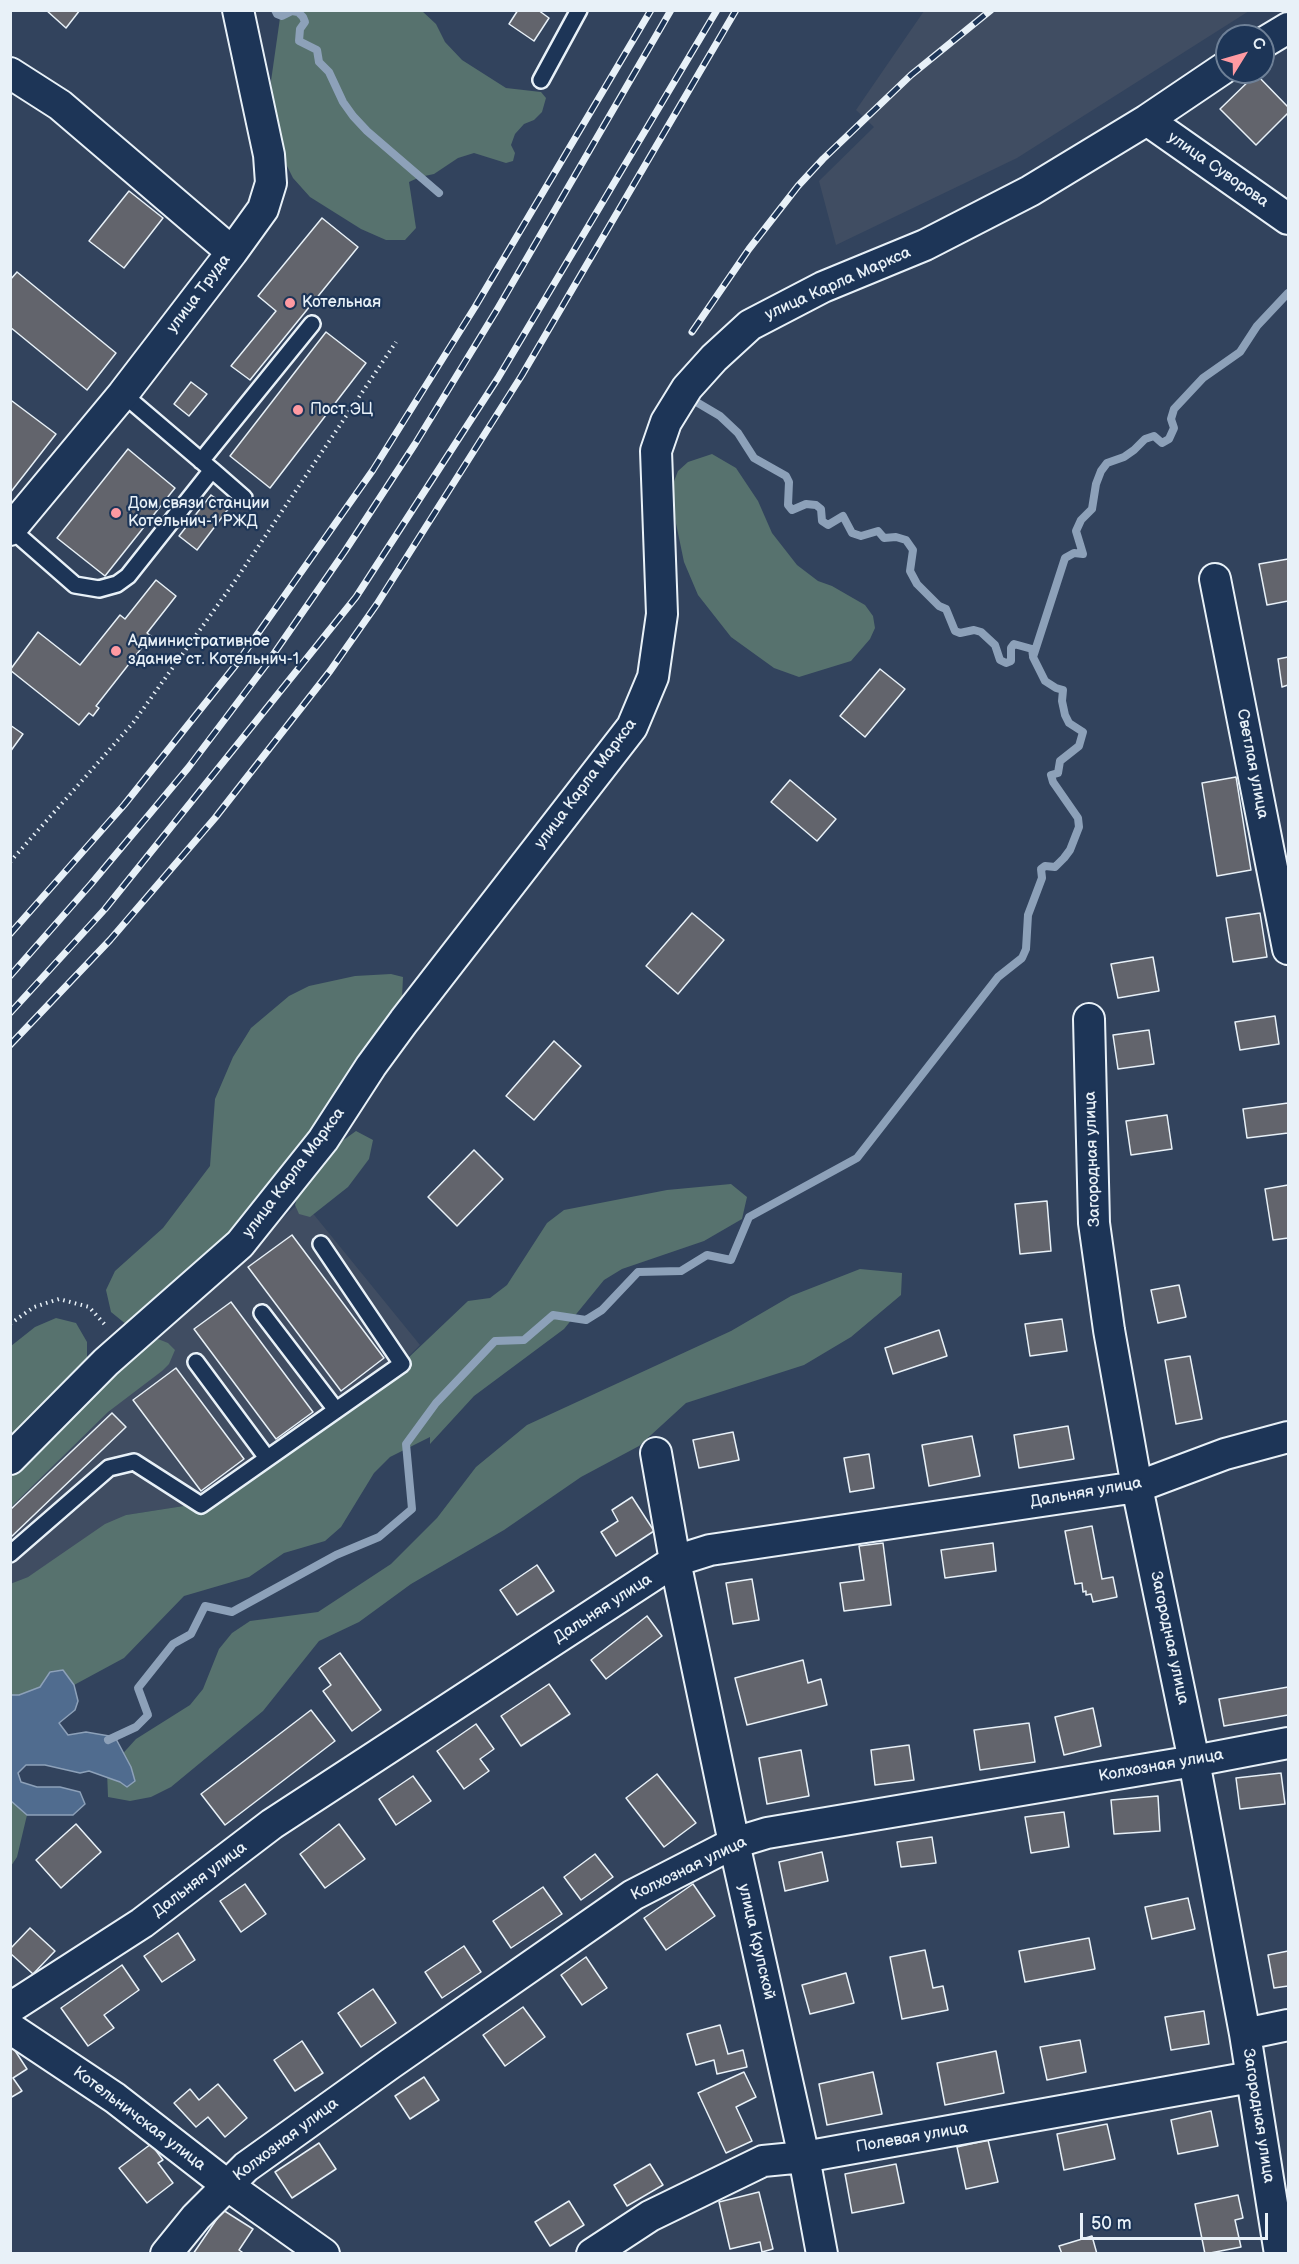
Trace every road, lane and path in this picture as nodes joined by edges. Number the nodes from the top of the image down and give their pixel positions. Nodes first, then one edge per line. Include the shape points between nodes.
1 (238, 10) edge
2 (579, 10) edge
3 (1288, 28) edge
4 (1275, 36) edge
5 (10, 73) edge
6 (1215, 74) edge
7 (541, 80) dead end
8 (1148, 120) junction
9 (1288, 219) edge
10 (232, 252) junction
11 (312, 324) dead end
12 (396, 342) dead end
13 (123, 394) junction
14 (206, 465) junction
15 (244, 498) dead end
16 (11, 530) edge
17 (1215, 579) dead end
18 (10, 862) edge
19 (1288, 949) edge
20 (1089, 1019) dead end
21 (321, 1244) dead end
22 (262, 1313) dead end
23 (10, 1324) edge
24 (124, 1346) junction
25 (196, 1362) dead end
26 (336, 1410) junction
27 (1288, 1437) edge
28 (656, 1453) dead end
29 (267, 1458) junction
30 (10, 1459) edge
31 (1137, 1487) junction
32 (10, 1554) edge
33 (675, 1561) junction
34 (1288, 1743) edge
35 (1194, 1761) junction
36 (734, 1843) junction
37 (10, 2008) edge
38 (1288, 2025) edge
39 (10, 2028) edge
40 (1245, 2034) junction
41 (1251, 2077) junction
42 (804, 2157) junction
43 (227, 2185) junction
44 (166, 2253) edge
45 (324, 2253) edge
46 (592, 2253) edge
47 (822, 2253) edge
48 (1280, 2253) edge

1 - 10 street via 269,155 271,183 263,209
2 - 7 lane
3 - 4 street
5 - 10 street, улица Труда via 60,105
6 - 8 street, улица Карла Маркса
8 - 9 street, улица Суворова
8 - 24 street, улица Карла Маркса via 1030,191 750,325 687,388 666,422 656,451 661,625 653,677 632,727 404,1021 323,1140 240,1244
10 - 13 street, улица Труда
11 - 14 lane
12 - 18 path via 235,581 133,723
13 - 14 lane
13 - 16 street, улица Труда
14 - 15 lane
14 - 16 lane via 128,576 117,584 99,589 75,585
17 - 19 street, Светлая улица
20 - 31 street, Загородная улица via 1094,1223
21 - 26 lane via 402,1364
22 - 26 lane
23 - 24 path via 34,1307 59,1299 89,1307
24 - 30 street, улица Карла Маркса
25 - 29 lane
26 - 29 lane
27 - 31 street, Дальняя улица via 1225,1454
28 - 33 street, улица Крупской
29 - 32 lane via 201,1505 134,1462 109,1468
31 - 33 street, Дальняя улица via 710,1550
31 - 35 street, Загородная улица
33 - 36 street, улица Крупской
33 - 37 street, Дальняя улица via 272,1824 142,1923
34 - 35 street, Колхозная улица
35 - 36 street, Колхозная улица via 767,1833
35 - 40 street, Загородная улица
36 - 42 street, улица Крупской
36 - 43 street, Колхозная улица via 633,1895 371,2077
38 - 40 street
39 - 43 street, Котельничская улица via 116,2098
40 - 41 street, Загородная улица
41 - 42 street, Полевая улица
41 - 48 street, Загородная улица
42 - 46 street, Полевая улица via 763,2161 651,2216
42 - 47 street, улица Крупской
43 - 44 street, Колхозная улица
43 - 45 street, Котельничская улица

